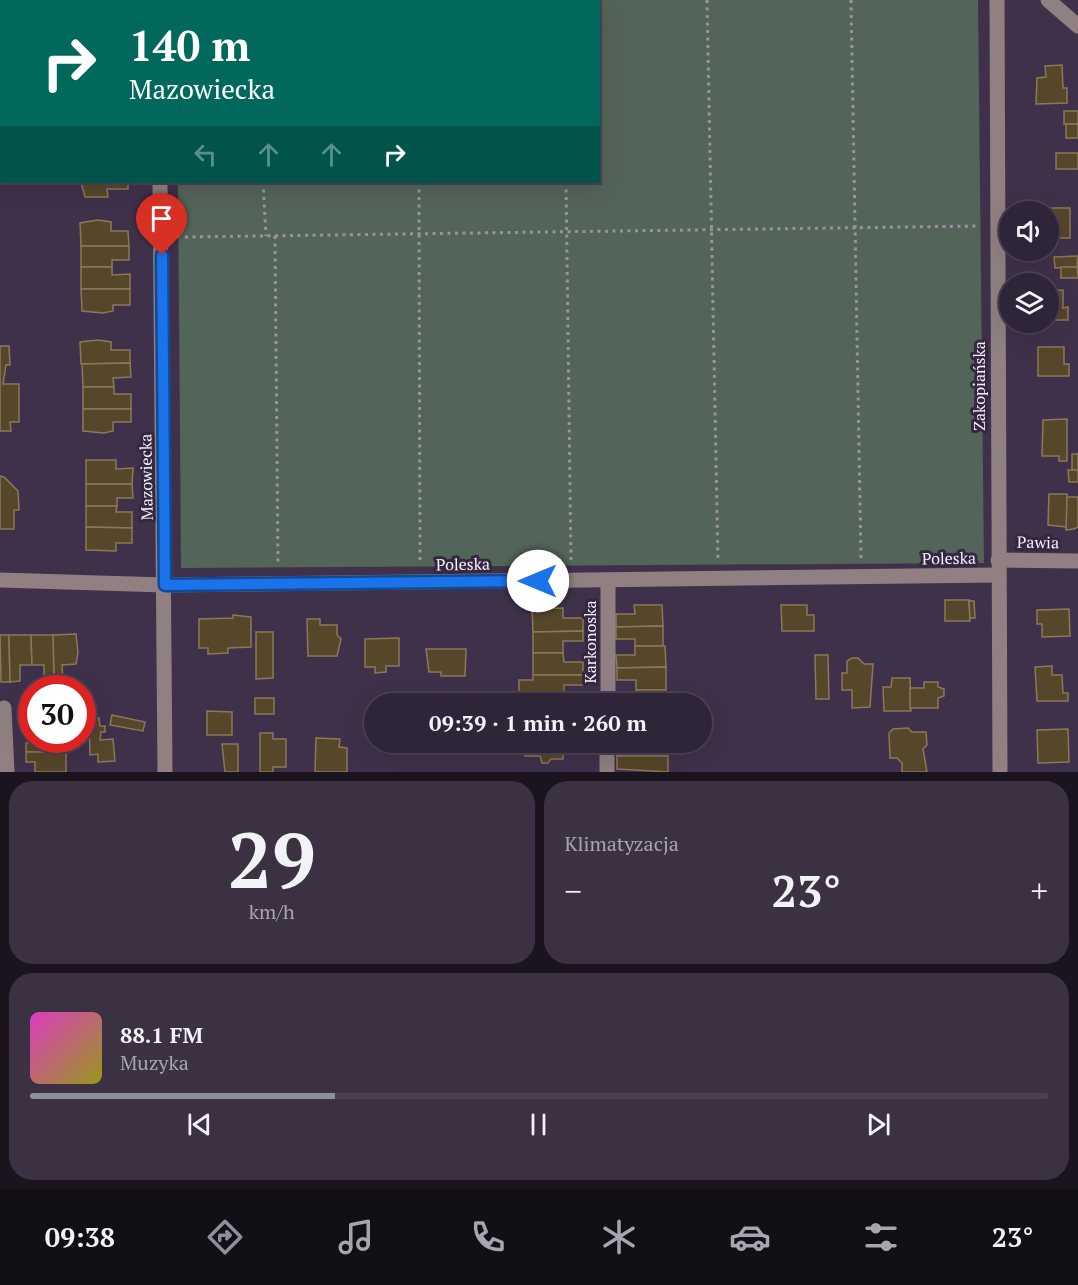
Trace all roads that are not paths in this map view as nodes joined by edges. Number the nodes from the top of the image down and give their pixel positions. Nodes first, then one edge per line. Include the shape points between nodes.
1 (997, 0) edge
2 (1048, 0) edge
3 (1078, 26) edge
4 (160, 183) edge
5 (998, 560) junction
6 (1078, 561) edge
7 (998, 575) junction
8 (0, 580) edge
9 (608, 580) junction
10 (165, 585) junction
11 (608, 693) edge
12 (4, 708) dead end
13 (607, 753) edge
14 (7, 772) edge
15 (165, 772) edge
16 (607, 772) edge
17 (1000, 772) edge

1 - 5 street, Zakopiańska
2 - 3 street
4 - 10 street, Mazowiecka
5 - 6 street, Pawia
5 - 7 street, Zakopiańska
7 - 9 street, Poleska
7 - 17 street, Zakopiańska
8 - 10 street, Poleska
9 - 10 street, Poleska
9 - 11 street, Karkonoska
10 - 15 street, Mazowiecka
12 - 14 street
13 - 16 street

